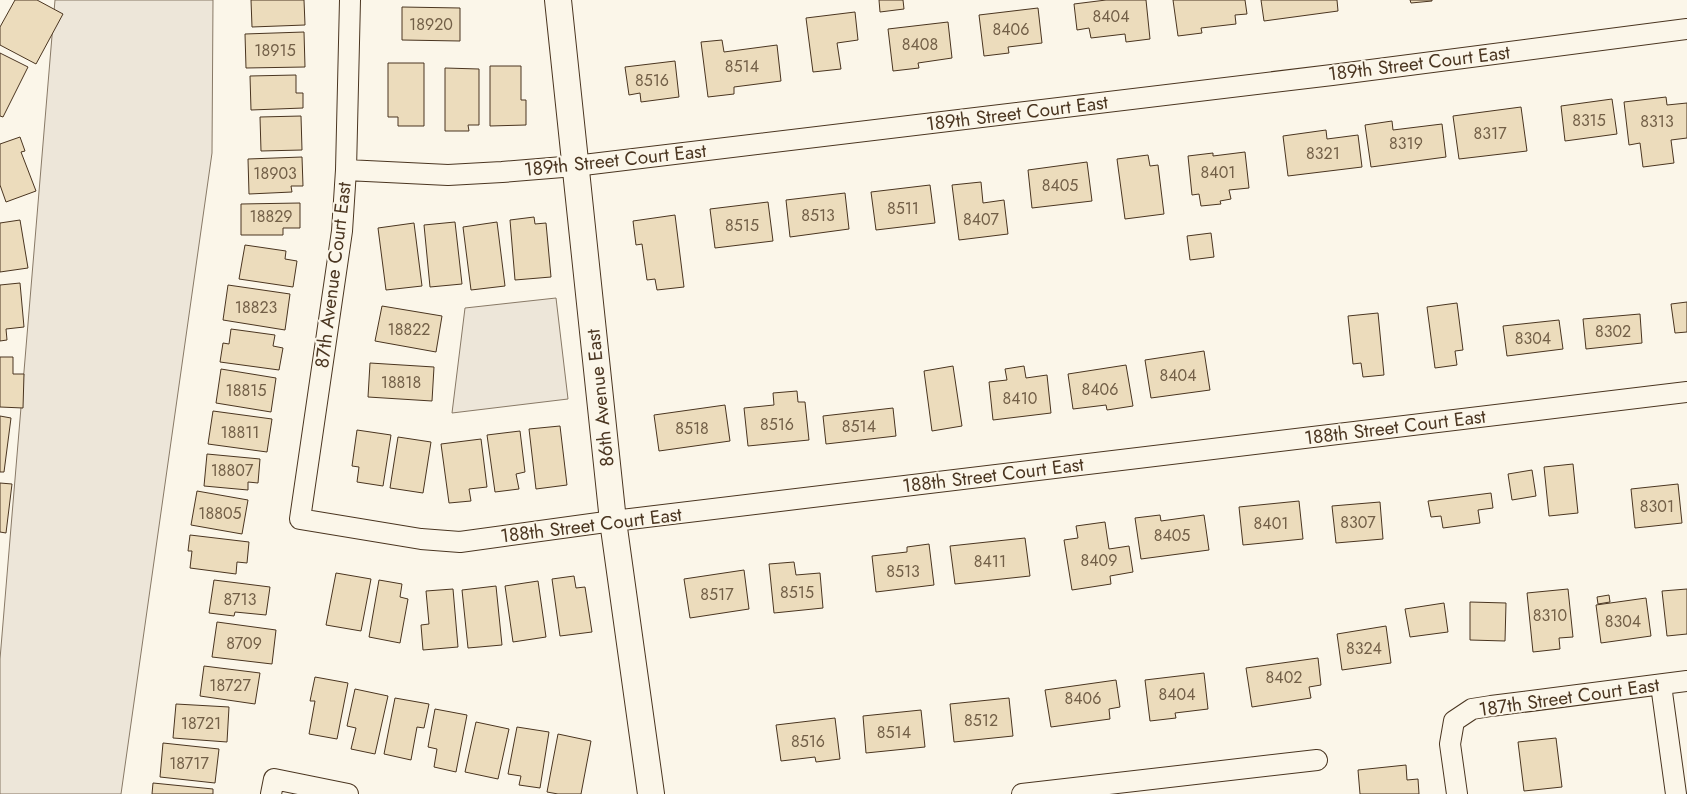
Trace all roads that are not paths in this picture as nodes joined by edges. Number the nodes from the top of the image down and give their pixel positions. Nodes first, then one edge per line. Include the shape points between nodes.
1 (350, 0) edge
2 (558, 0) edge
3 (1687, 29) edge
4 (575, 166) junction
5 (346, 170) junction
6 (1687, 392) edge
7 (300, 519) joint
8 (613, 522) junction
9 (1687, 681) edge
10 (1661, 685) junction
11 (1317, 760) dead end
12 (273, 786) edge
13 (348, 794) edge
14 (650, 794) edge
15 (1022, 794) edge
16 (1457, 794) edge
17 (1676, 794) edge

1 - 5 street, 87th Avenue Court East
2 - 4 street, 86th Avenue East
3 - 4 street, 189th Street Court East
4 - 5 street, 189th Street Court East via 448,175
4 - 8 street, 86th Avenue East
5 - 7 street, 87th Avenue Court East via 339,260
6 - 8 street, 188th Street Court East
7 - 8 street, 188th Street Court East via 421,539 460,542
8 - 14 street, 86th Avenue East
9 - 10 street, 187th Street Court East
10 - 16 street, 187th Street Court East via 1472,709 1454,721 1450,744
10 - 17 street
11 - 15 street
12 - 13 street

